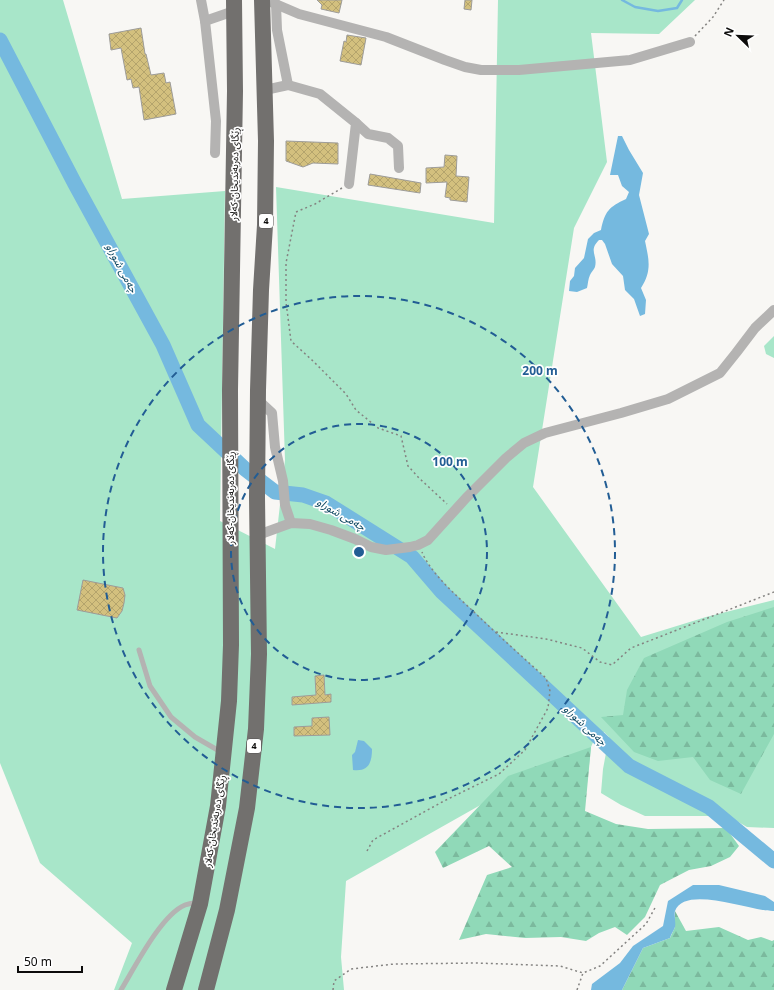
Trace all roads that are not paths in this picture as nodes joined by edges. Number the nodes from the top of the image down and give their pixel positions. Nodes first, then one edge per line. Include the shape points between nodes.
1 (201, 0) edge
2 (266, 0) edge
3 (269, 2) edge
4 (234, 5) edge
5 (205, 21) junction
6 (690, 42) road end
7 (288, 85) junction
8 (265, 90) junction
9 (356, 123) junction
10 (215, 153) dead end
11 (399, 168) dead end
12 (349, 184) road end
13 (774, 310) edge
14 (258, 400) junction
15 (292, 523) junction
16 (258, 535) junction
17 (139, 650) dead end
18 (224, 754) junction
19 (200, 904) junction
20 (227, 910) junction
21 (121, 990) edge
22 (174, 990) edge
23 (206, 990) edge

1 - 5 street
2 - 3 street
3 - 6 street via 299,14 386,37 444,60 481,70 519,70 630,60
3 - 7 street
3 - 8 highway, 4
4 - 5 street
4 - 18 highway, ڕێگای دەربەندیخان-کەلار via 230,390 231,645
5 - 10 street via 216,121
7 - 8 street
7 - 9 street via 320,94
8 - 14 highway, 4 via 266,225 261,290
9 - 11 street via 368,134 388,138 398,146
9 - 12 street
13 - 15 street via 755,328 720,373 668,399 545,433 524,443 454,510 428,540 418,545 386,550 371,548 355,538 331,530 310,524
14 - 15 street via 272,413 285,504
14 - 16 highway, 4
15 - 16 street
16 - 20 highway, 4 via 259,654 256,729 247,808
17 - 18 lane via 150,686 171,717 195,737
18 - 19 highway, ڕێگای دەربەندیخان-کەلار via 218,806
19 - 20 highway
19 - 21 lane via 187,904 172,915
19 - 22 highway, ڕێگای دەربەندیخان-کەلار
20 - 23 highway, 4

